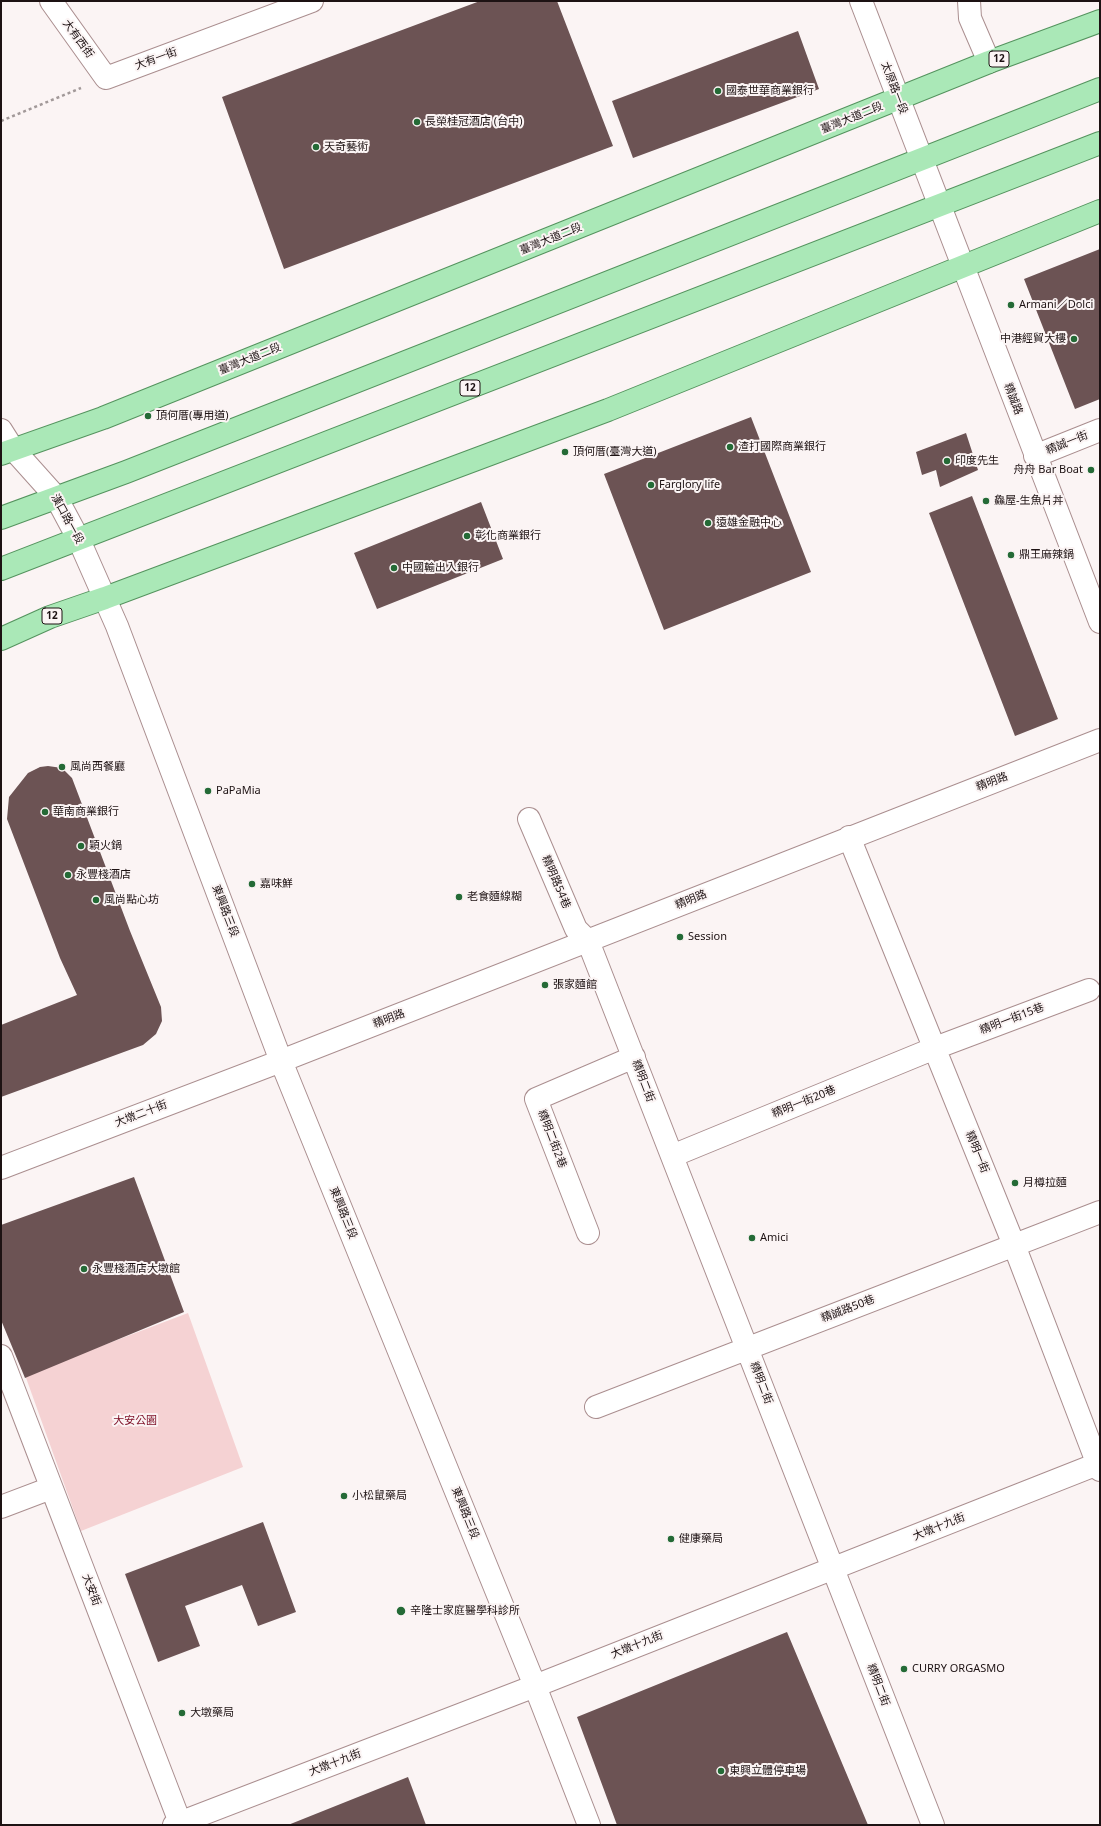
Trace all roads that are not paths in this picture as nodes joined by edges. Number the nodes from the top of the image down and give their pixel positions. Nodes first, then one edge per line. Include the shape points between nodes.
1 (51, 1) edge
2 (312, 1) edge
3 (860, 1) edge
4 (969, 1) edge
5 (265, 10) edge
6 (1100, 21) edge
7 (989, 62) junction
8 (106, 78) joint
9 (1100, 89) edge
10 (899, 100) junction
11 (1100, 143) edge
12 (925, 167) junction
13 (939, 205) junction
14 (1100, 211) edge
15 (963, 267) junction
16 (1, 430) edge
17 (1100, 430) edge
18 (7, 452) edge
19 (1035, 456) junction
20 (56, 497) junction
21 (1, 518) edge
22 (79, 540) junction
23 (1, 569) edge
24 (1094, 590) edge
25 (105, 598) junction
26 (1100, 622) edge
27 (1, 639) edge
28 (1100, 740) edge
29 (529, 818) dead end
30 (849, 837) junction
31 (588, 941) junction
32 (1089, 990) dead end
33 (935, 1048) junction
34 (634, 1057) junction
35 (281, 1061) junction
36 (672, 1156) junction
37 (1, 1168) edge
38 (1100, 1212) edge
39 (588, 1233) dead end
40 (1014, 1245) junction
41 (747, 1348) junction
42 (1, 1356) edge
43 (596, 1407) dead end
44 (1099, 1465) edge
45 (52, 1488) junction
46 (1, 1507) edge
47 (833, 1568) junction
48 (535, 1686) junction
49 (178, 1824) edge
50 (588, 1825) edge
51 (933, 1825) edge

1 - 8 street, 大有西街
2 - 5 street, 大有一街
3 - 10 street, 太原路一段
4 - 7 street via 970,18
5 - 8 street, 大有一街
6 - 7 main road, 臺灣大道二段 / 12
7 - 10 main road, 臺灣大道二段 / 12
9 - 12 main road
10 - 12 street, 太原路一段
10 - 18 main road, 臺灣大道二段 / 12 via 103,418
11 - 13 main road, 12
12 - 13 street, 精誠路
12 - 20 main road
13 - 15 street, 精誠路
13 - 22 main road, 12
14 - 15 main road, 12
15 - 19 street, 精誠路
15 - 25 main road, 12 via 608,410
16 - 18 street, 漢口路一段
17 - 19 street, 精誠一街
18 - 20 street, 漢口路一段
19 - 24 street, 精誠路
20 - 21 main road
20 - 22 street, 漢口路一段
22 - 23 main road, 12
22 - 25 street, 漢口路一段
24 - 26 street, 精誠路
25 - 27 main road, 12 via 50,617
25 - 35 street, 東興路三段
28 - 30 street, 精明路
29 - 31 street, 精明路54巷 via 576,930
30 - 31 street, 精明路
30 - 33 street, 精明一街
31 - 34 street, 精明二街
31 - 35 street, 精明路
32 - 33 street, 精明一街15巷
33 - 36 street, 精明一街20巷
33 - 40 street, 精明一街
34 - 36 street, 精明二街
34 - 39 street, 精明二街2巷 via 536,1099
35 - 37 street, 大墩二十街
35 - 48 street, 東興路三段
36 - 41 street, 精明二街
38 - 40 street, 精誠路50巷
40 - 41 street, 精誠路50巷
40 - 44 street, 精明一街
41 - 43 street, 精誠路50巷
41 - 47 street, 精明二街
42 - 45 street, 大安街
44 - 47 street, 大墩十九街
45 - 46 street
45 - 49 street, 大安街
47 - 48 street, 大墩十九街
47 - 51 street, 精明二街
48 - 49 street, 大墩十九街
48 - 50 street, 東興路三段

